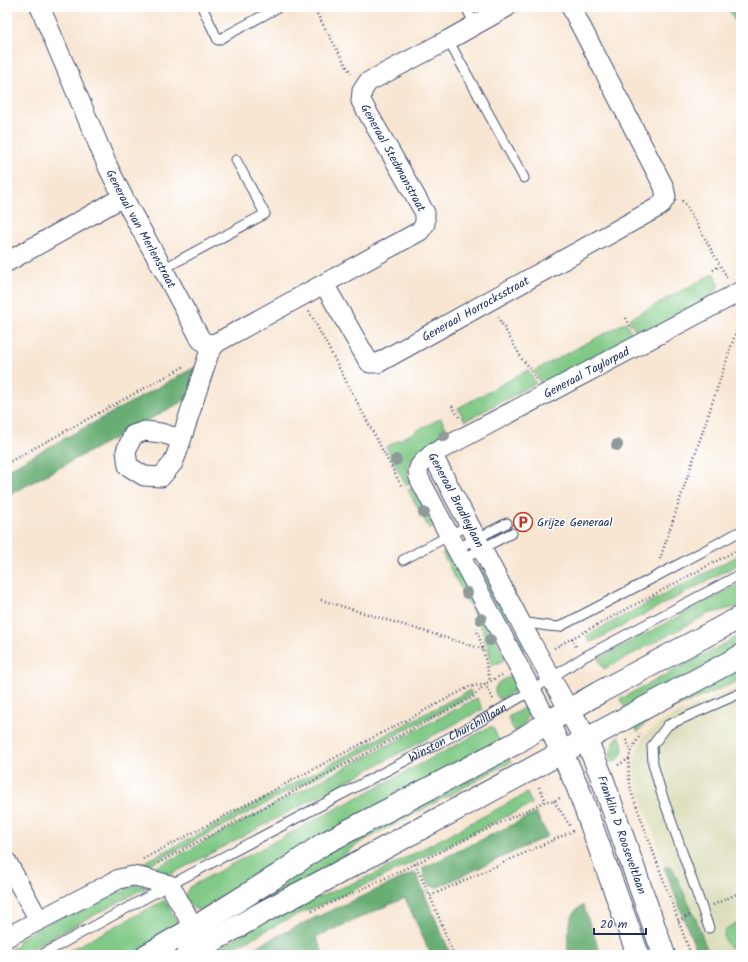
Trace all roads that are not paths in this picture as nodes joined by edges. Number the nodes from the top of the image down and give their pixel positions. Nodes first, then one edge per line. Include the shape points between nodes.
1 (40, 7) edge
2 (202, 7) edge
3 (279, 7) edge
4 (466, 7) edge
5 (507, 7) edge
6 (572, 7) edge
7 (475, 25) junction
8 (448, 40) junction
9 (236, 160) dead end
10 (524, 178) dead end
11 (123, 197) junction
12 (7, 262) edge
13 (163, 269) junction
14 (324, 284) junction
15 (738, 292) edge
16 (213, 348) junction
17 (181, 439) dead end
18 (432, 454) junction
19 (507, 523) dead end
20 (741, 531) edge
21 (512, 533) dead end
22 (475, 538) junction
23 (455, 548) junction
24 (404, 560) dead end
25 (741, 574) edge
26 (741, 617) edge
27 (521, 622) junction
28 (741, 656) edge
29 (551, 678) junction
30 (532, 691) junction
31 (741, 693) edge
32 (569, 710) junction
33 (548, 722) junction
34 (586, 739) junction
35 (561, 753) junction
36 (7, 862) edge
37 (170, 886) junction
38 (39, 920) junction
39 (194, 928) junction
40 (709, 928) dead end
41 (7, 937) edge
42 (41, 955) edge
43 (147, 955) edge
44 (185, 955) edge
45 (188, 955) edge
46 (638, 955) edge
47 (664, 955) edge

1 - 11 street, Generaal van Merlenstraat
2 - 3 lane via 218,40
4 - 7 lane
5 - 7 street, Generaal Stedmanstraat
6 - 14 street, Generaal Horrocksstraat via 664,187 663,202 378,363 370,363
7 - 8 street, Generaal Stedmanstraat
8 - 10 lane
8 - 14 street, Generaal Stedmanstraat via 368,82 362,91 361,101 425,213 425,224 420,232
9 - 13 lane via 265,214
11 - 12 street
11 - 13 street, Generaal van Merlenstraat
13 - 16 street, Generaal van Merlenstraat via 201,340
14 - 16 street, Generaal Stedmanstraat
15 - 18 street, Generaal Taylorpad
16 - 17 street
18 - 22 street, Generaal Bradleylaan
18 - 23 street, Generaal Bradleylaan via 420,465 418,478
19 - 22 lane
20 - 27 lane via 559,627
21 - 22 lane
22 - 23 lane
22 - 23 lane
22 - 27 street, Generaal Bradleylaan
23 - 24 lane
23 - 30 street, Generaal Bradleylaan
25 - 29 lane, Winston Churchilllaan via 582,658
26 - 32 main road
27 - 29 street, Generaal Bradleylaan
28 - 34 main road
29 - 30 lane, Winston Churchilllaan
29 - 32 street, Generaal Bradleylaan
30 - 33 street, Generaal Bradleylaan
30 - 37 lane, Winston Churchilllaan via 477,723
31 - 40 lane via 668,725 652,746 653,764 661,792
32 - 33 main road
32 - 34 main road, Franklin D Rooseveltlaan
33 - 35 main road, Franklin D Rooseveltlaan
33 - 39 main road via 516,743 323,844
34 - 35 main road
34 - 47 main road, Franklin D Rooseveltlaan
35 - 45 main road
35 - 46 main road, Franklin D Rooseveltlaan via 578,788
36 - 38 street
37 - 38 street via 139,877 126,878
37 - 39 street
37 - 42 lane, Winston Churchilllaan
38 - 41 street
39 - 43 main road
39 - 44 street

